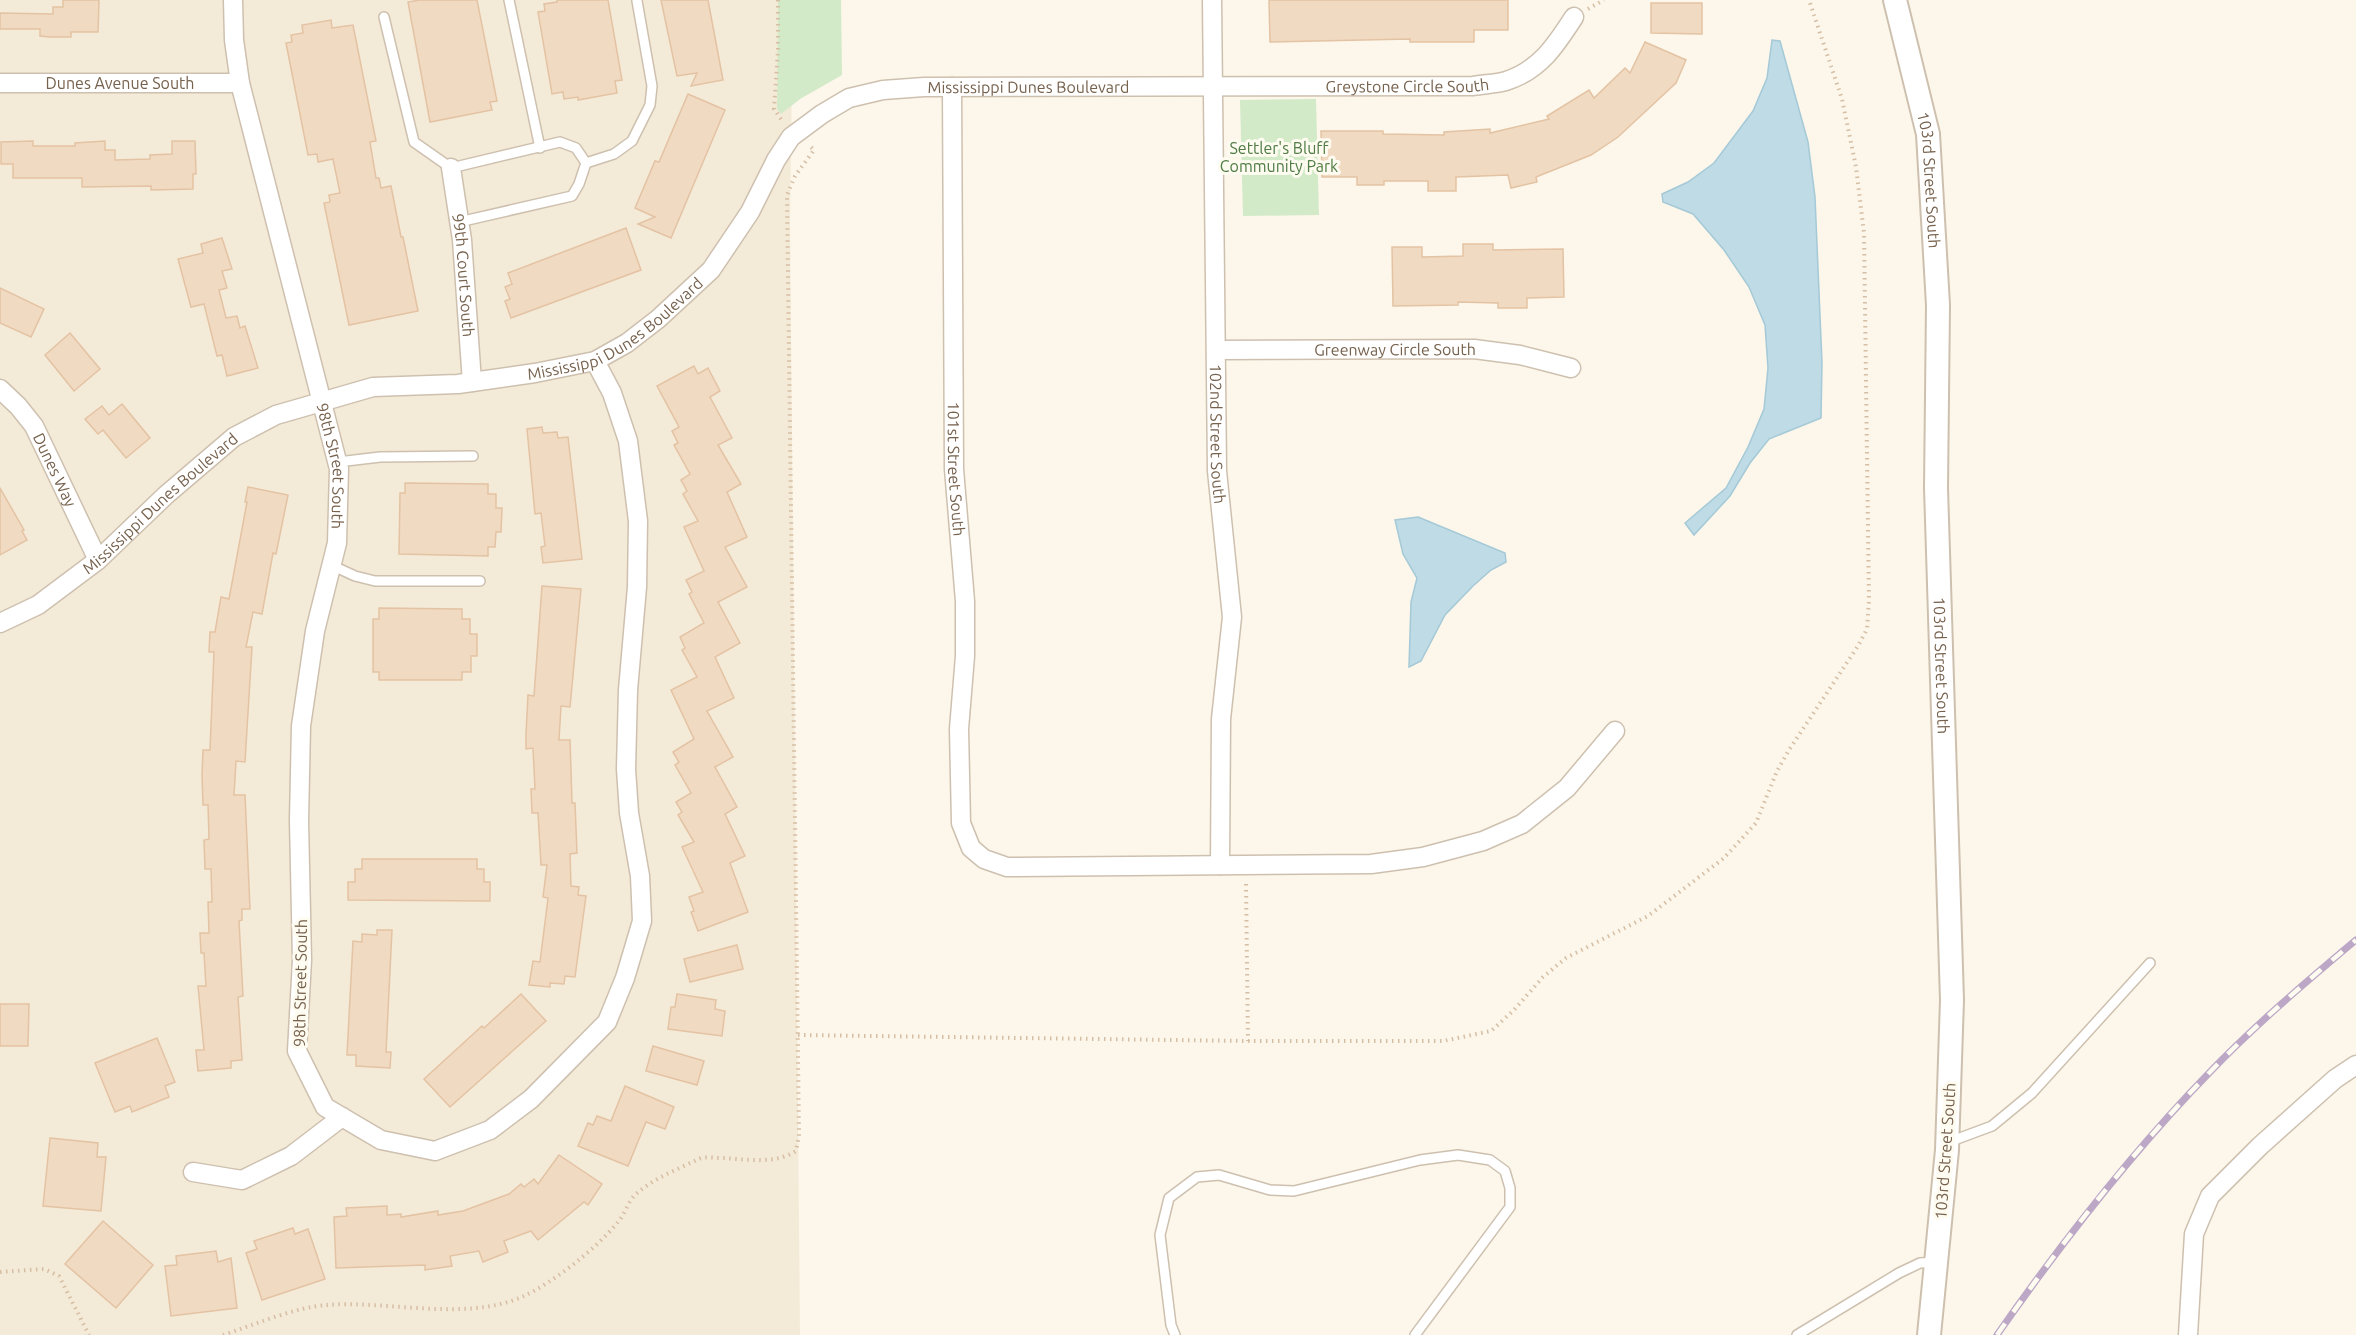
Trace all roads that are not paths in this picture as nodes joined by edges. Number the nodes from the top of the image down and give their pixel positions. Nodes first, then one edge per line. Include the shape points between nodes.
1 (233, 0) edge
2 (509, 0) edge
3 (1212, 0) edge
4 (1895, 0) edge
5 (637, 1) edge
6 (384, 16) dead end
7 (1574, 17) dead end
8 (0, 83) edge
9 (240, 83) junction
10 (1213, 86) junction
11 (952, 87) junction
12 (540, 148) junction
13 (586, 163) junction
14 (451, 168) junction
15 (459, 222) junction
16 (1217, 350) junction
17 (595, 361) junction
18 (1571, 368) dead end
19 (472, 382) junction
20 (0, 389) edge
21 (321, 401) junction
22 (473, 456) dead end
23 (338, 462) junction
24 (98, 560) junction
25 (331, 566) junction
26 (480, 580) dead end
27 (0, 623) edge
28 (1615, 731) dead end
29 (1220, 865) junction
30 (2150, 963) dead end
31 (2356, 1065) edge
32 (342, 1117) junction
33 (1947, 1143) junction
34 (193, 1172) dead end
35 (1936, 1262) junction
36 (1175, 1335) edge
37 (1415, 1335) edge
38 (1797, 1335) edge
39 (1929, 1335) edge
40 (2188, 1335) edge

1 - 9 street, 98th Street South
2 - 12 lane
3 - 10 street, 102nd Street South
4 - 33 street, 103rd Street South via 1928,134 1938,305 1936,488 1952,1000
5 - 13 lane via 652,86 650,105 632,141 614,154
6 - 14 lane via 414,142
7 - 10 street, Greystone Circle South via 1551,52 1506,81 1473,86
8 - 9 street, Dunes Avenue South
9 - 21 street, 98th Street South
10 - 11 street, Mississippi Dunes Boulevard
10 - 16 street, 102nd Street South
11 - 17 street, Mississippi Dunes Boulevard via 883,90 849,99 791,136 750,212 711,270 627,344
11 - 29 street, 101st Street South via 954,469 965,601 959,729 961,823 971,848 984,859 1007,867
12 - 13 lane via 560,142 576,148
12 - 14 lane
13 - 15 lane via 572,196
14 - 15 street, 99th Court South
15 - 19 street, 99th Court South
16 - 18 street, Greenway Circle South via 1473,349 1520,355
16 - 29 street, 102nd Street South via 1217,471 1232,617 1221,719
17 - 19 street, Mississippi Dunes Boulevard
17 - 32 street, 98th Street South via 612,393 628,441 638,521 626,769 642,921 625,978 607,1022 531,1099 490,1130 435,1151 381,1140
19 - 21 street, Mississippi Dunes Boulevard via 373,387
20 - 24 street, Dunes Way via 34,426
21 - 23 street, 98th Street South
21 - 24 street, Mississippi Dunes Boulevard via 276,415 234,437
22 - 23 lane via 380,457
23 - 25 street, 98th Street South via 337,543
24 - 27 street, Mississippi Dunes Boulevard via 38,605
25 - 26 lane via 375,581
25 - 32 street, 98th Street South via 315,631 301,726 302,960 297,1051 325,1107
28 - 29 street via 1567,788 1522,824 1483,842 1423,857 1371,864
30 - 33 lane via 2032,1093 1992,1126
31 - 40 street via 2269,1138 2210,1196 2194,1234
32 - 34 street via 291,1156 242,1180
33 - 35 street, 103rd Street South
35 - 38 lane via 1920,1263 1899,1273
35 - 39 street, 103rd Street South
36 - 37 lane via 1160,1235 1169,1198 1197,1177 1219,1176 1270,1190 1294,1191 1420,1160 1458,1155 1490,1160 1505,1171 1510,1207

